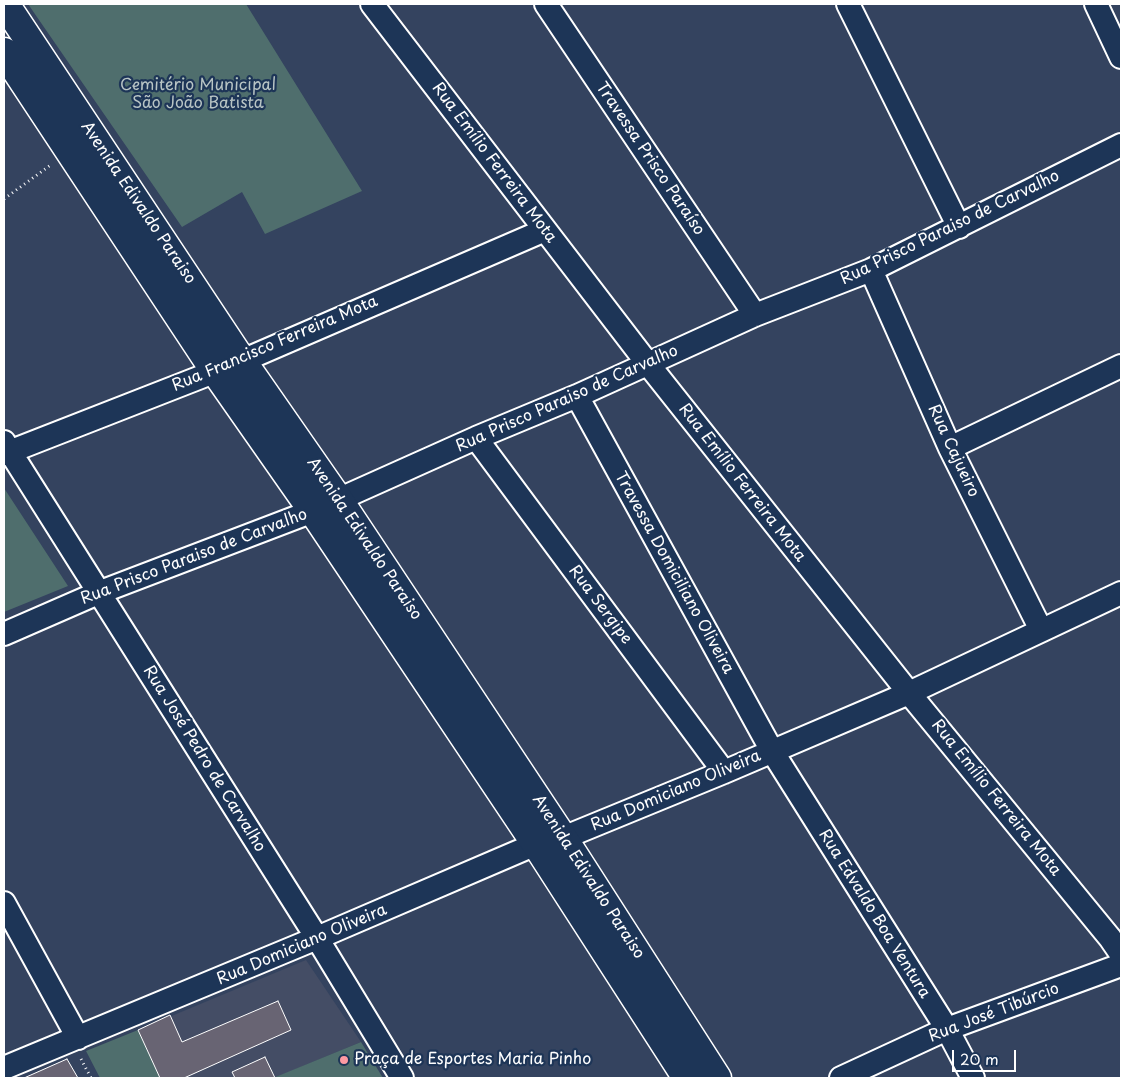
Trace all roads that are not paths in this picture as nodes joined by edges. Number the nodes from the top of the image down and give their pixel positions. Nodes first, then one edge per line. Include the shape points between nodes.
1 (5, 4) edge
2 (372, 4) edge
3 (546, 4) edge
4 (848, 4) edge
5 (1096, 4) edge
6 (4, 52) edge
7 (1121, 57) edge
8 (1121, 145) edge
9 (959, 227) junction
10 (545, 230) junction
11 (871, 270) junction
12 (755, 315) junction
13 (242, 361) junction
14 (648, 364) junction
15 (1121, 366) edge
16 (216, 371) junction
17 (577, 396) junction
18 (476, 438) junction
19 (950, 448) junction
20 (6, 449) edge
21 (338, 499) junction
22 (313, 511) junction
23 (98, 593) junction
24 (1121, 593) edge
25 (1041, 630) junction
26 (4, 634) edge
27 (909, 693) junction
28 (772, 751) junction
29 (724, 772) junction
30 (563, 838) junction
31 (536, 844) junction
32 (4, 903) edge
33 (318, 938) junction
34 (1118, 941) edge
35 (1121, 964) edge
36 (947, 1028) junction
37 (78, 1038) junction
38 (4, 1068) edge
39 (402, 1078) edge
40 (687, 1078) edge
41 (717, 1078) edge
42 (841, 1078) edge
43 (973, 1078) edge

1 - 13 main road, Avenida Edivaldo Paraiso
2 - 10 street, Rua Emílio Ferreira Mota
3 - 12 street, Travessa Prisco Paraíso
4 - 9 street
5 - 7 street
6 - 16 main road, Avenida Edivaldo Paraiso
8 - 9 street, Rua Prisco Paraiso de Carvalho
9 - 11 street, Rua Prisco Paraiso de Carvalho
10 - 13 street, Rua Francisco Ferreira Mota
10 - 14 street, Rua Emílio Ferreira Mota
11 - 12 street, Rua Prisco Paraiso de Carvalho
11 - 19 street, Rua Cajueiro
12 - 14 street, Rua Prisco Paraiso de Carvalho
13 - 16 street, Rua Francisco Ferreira Mota
13 - 21 main road, Avenida Edivaldo Paraiso
14 - 17 street, Rua Prisco Paraiso de Carvalho
14 - 27 street, Rua Emílio Ferreira Mota
15 - 19 street
16 - 20 street, Rua Francisco Ferreira Mota
16 - 22 main road, Avenida Edivaldo Paraiso
17 - 18 street, Rua Prisco Paraiso de Carvalho
17 - 28 street, Travessa Domiciliano Oliveira
18 - 21 street, Rua Prisco Paraiso de Carvalho
18 - 29 street, Rua Sergipe
19 - 25 street, Rua Cajueiro
20 - 23 street, Rua José Pedro de Carvalho
21 - 22 street, Rua Prisco Paraiso de Carvalho
21 - 30 main road, Avenida Edivaldo Paraiso
22 - 23 street, Rua Prisco Paraiso de Carvalho
22 - 31 main road, Avenida Edivaldo Paraiso
23 - 26 street, Rua Prisco Paraiso de Carvalho
23 - 33 street, Rua José Pedro de Carvalho
24 - 25 street, Rua Domiciano Oliveira
25 - 27 street, Rua Domiciano Oliveira
27 - 28 street, Rua Domiciano Oliveira
27 - 34 street, Rua Emílio Ferreira Mota
28 - 29 street, Rua Domiciano Oliveira
28 - 36 street, Rua Edvaldo Boa Ventura
29 - 30 street, Rua Domiciano Oliveira
30 - 31 street, Rua Domiciano Oliveira
30 - 41 main road, Avenida Edivaldo Paraiso
31 - 33 street, Rua Domiciano Oliveira
31 - 40 main road, Avenida Edivaldo Paraiso
32 - 37 street
33 - 37 street, Rua Domiciano Oliveira
33 - 39 street, Rua José Pedro de Carvalho
35 - 36 street, Rua José Tibúrcio
36 - 42 street, Rua José Tibúrcio
36 - 43 street, Rua Edvaldo Boa Ventura
37 - 38 street, Rua Domiciano Oliveira

